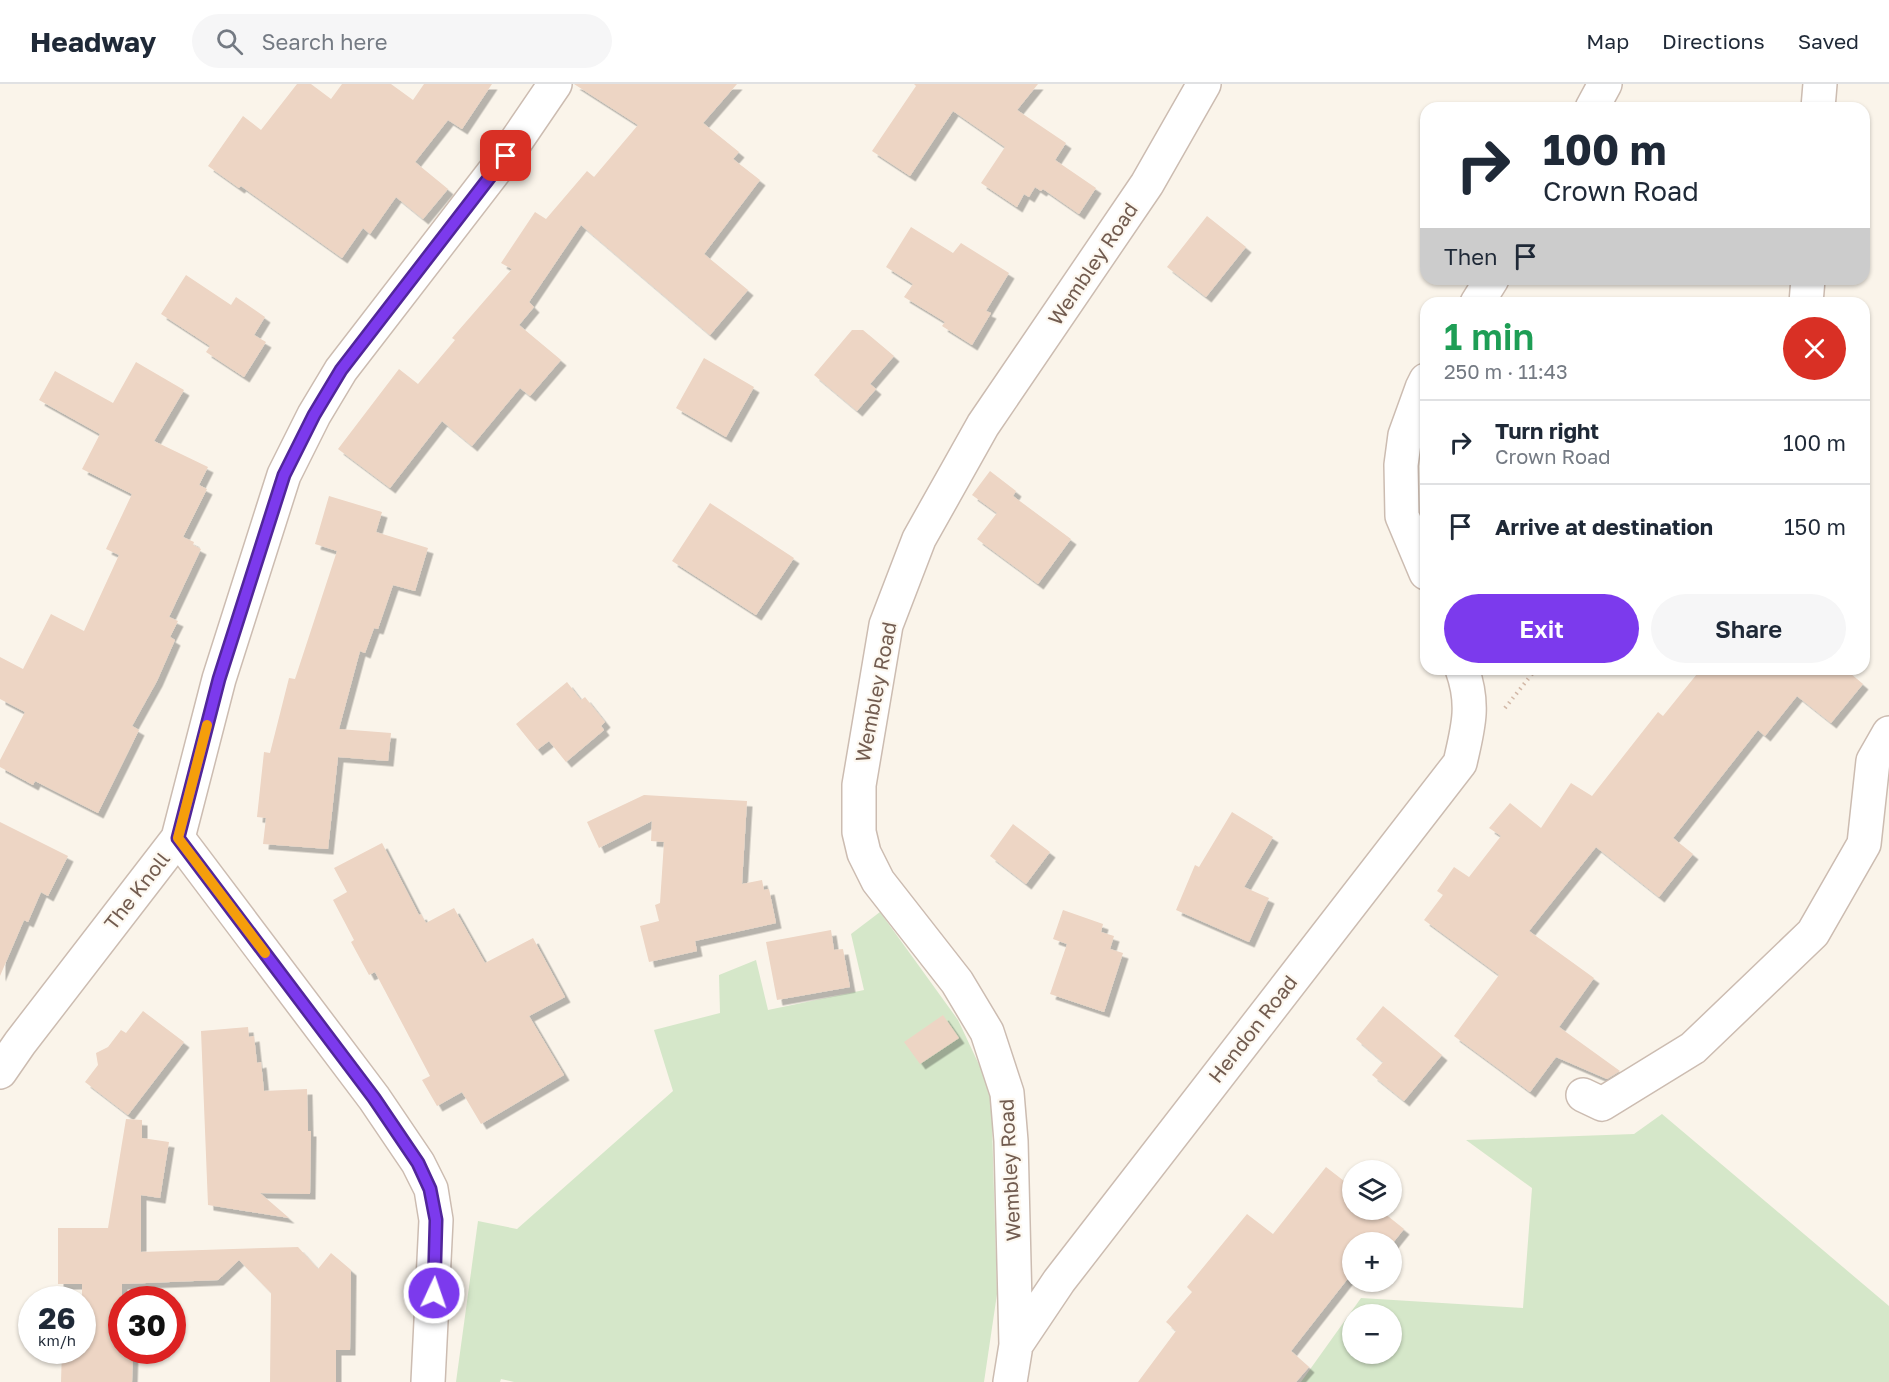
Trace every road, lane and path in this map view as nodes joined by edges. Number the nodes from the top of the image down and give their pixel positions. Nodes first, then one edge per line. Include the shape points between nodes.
1 (555, 84) edge
2 (1204, 84) edge
3 (1605, 84) edge
4 (1820, 84) edge
5 (1595, 102) edge
6 (1818, 102) edge
7 (1420, 394) edge
8 (1420, 559) edge
9 (1464, 675) edge
10 (1889, 733) edge
11 (178, 838) junction
12 (0, 1072) edge
13 (1583, 1095) dead end
14 (1016, 1345) junction
15 (428, 1382) edge
16 (1010, 1382) edge

1 - 11 street via 506,156 341,370 314,415 284,475 273,509 219,679
2 - 14 street, Wembley Road via 1147,184 983,425 919,538 886,625 859,785 859,832 864,853 878,881 957,982 987,1032 1007,1093
3 - 5 street
4 - 6 street
7 - 8 street via 1405,435 1401,465 1402,516
9 - 14 street, Hendon Road via 1471,714 1460,764 1116,1206
10 - 13 street via 1873,761 1864,844 1813,933 1693,1048 1602,1104
11 - 12 street, The Knoll
11 - 15 street, The Knoll via 374,1098 418,1163 430,1189 436,1220
14 - 16 street, Hendon Road

